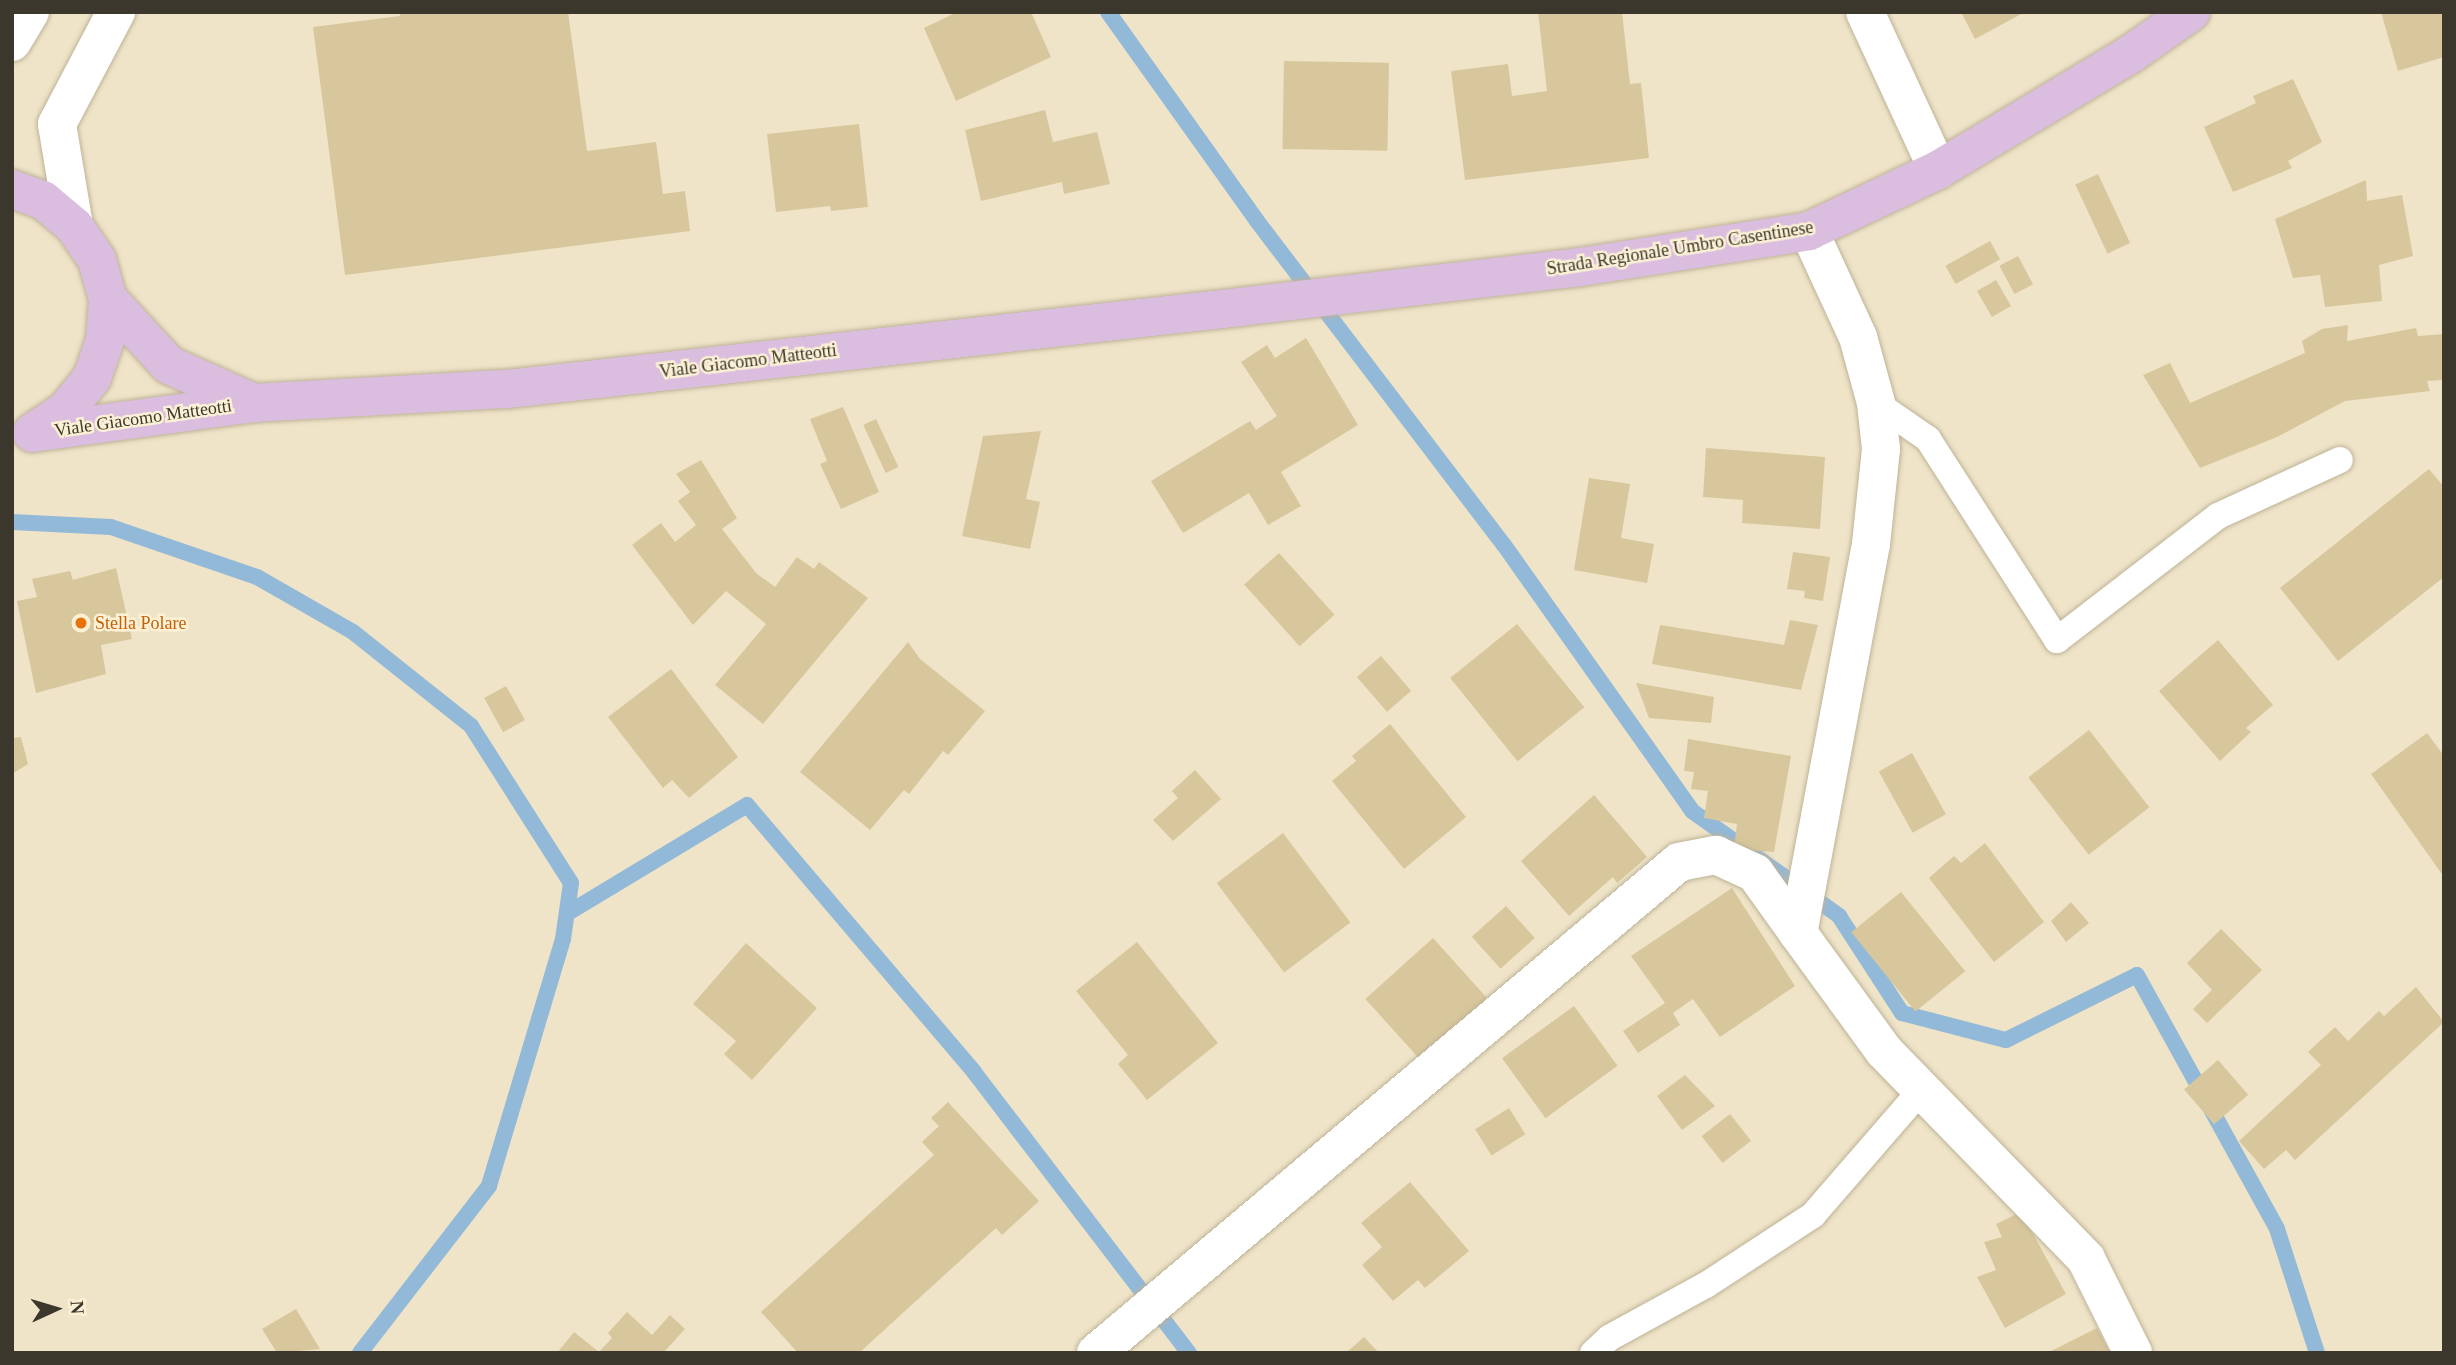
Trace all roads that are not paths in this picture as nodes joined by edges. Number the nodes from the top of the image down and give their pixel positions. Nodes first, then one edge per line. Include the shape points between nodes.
1 (30, 12) edge
2 (116, 12) edge
3 (1865, 12) edge
4 (2191, 12) edge
5 (12, 42) edge
6 (1938, 170) junction
7 (12, 189) edge
8 (74, 226) junction
9 (1809, 231) junction
10 (108, 299) junction
11 (1240, 307) joint
12 (254, 403) junction
13 (1876, 403) junction
14 (22, 435) edge
15 (2340, 460) dead end
16 (1798, 933) junction
17 (1922, 1089) junction
18 (1096, 1353) edge
19 (1593, 1353) edge
20 (2133, 1353) edge

1 - 5 street
2 - 8 street via 57,124
3 - 6 street
4 - 6 main road, Strada Regionale Umbro Casentinese
6 - 9 main road, Strada Regionale Umbro Casentinese
7 - 8 main road, Viale Giacomo Matteotti via 43,200
8 - 10 main road, Viale Giacomo Matteotti via 97,260
9 - 11 main road, Strada Regionale Umbro Casentinese via 1580,267
9 - 13 street via 1858,337
10 - 12 main road, Viale Giacomo Matteotti via 169,365
10 - 14 main road, Viale Giacomo Matteotti via 105,340 92,378 66,410
11 - 12 main road, Viale Giacomo Matteotti via 508,388
12 - 14 main road, Viale Giacomo Matteotti
13 - 15 lane via 1928,439 2057,640 2218,516
13 - 16 street via 1881,449 1871,544
16 - 17 street via 1884,1051
16 - 18 street via 1755,873 1716,855 1679,862
17 - 19 lane via 1813,1215 1706,1285 1609,1338
17 - 20 street via 2086,1259

